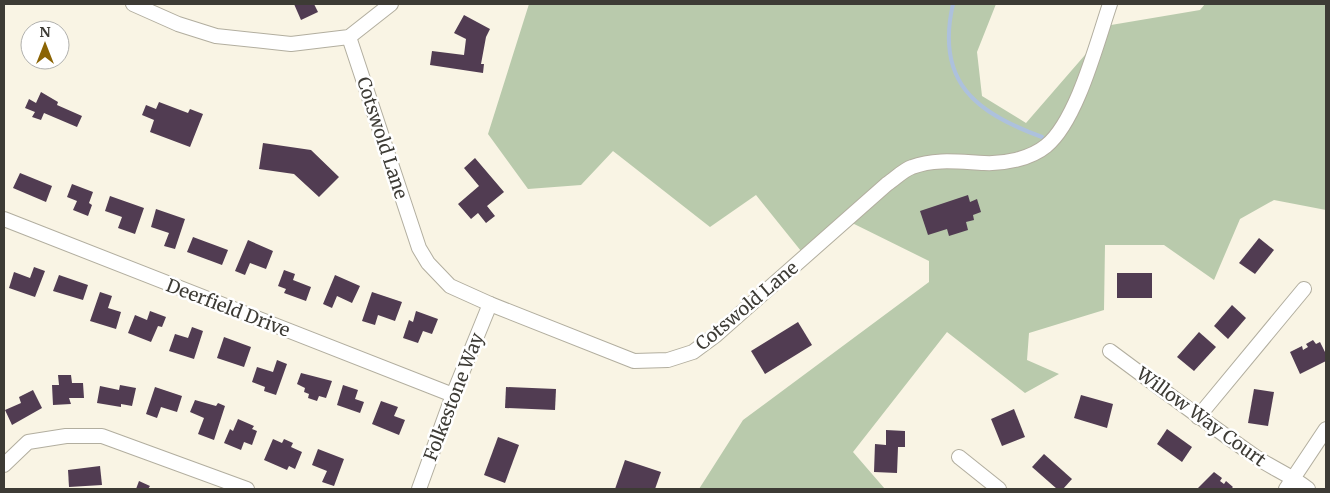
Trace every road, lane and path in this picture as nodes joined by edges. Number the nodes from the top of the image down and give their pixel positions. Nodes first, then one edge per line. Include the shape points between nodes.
1 (133, 4) edge
2 (391, 4) edge
3 (1110, 4) edge
4 (349, 37) junction
5 (4, 220) edge
6 (1304, 289) dead end
7 (490, 304) junction
8 (1110, 350) dead end
9 (453, 395) junction
10 (1198, 417) junction
11 (1326, 429) edge
12 (959, 457) dead end
13 (4, 465) edge
14 (1290, 484) edge
15 (247, 489) edge
16 (419, 489) edge
17 (999, 489) edge
18 (1308, 489) edge

1 - 4 street via 216,36 291,44
2 - 4 street
3 - 7 street, Cotswold Lane via 1080,89 1064,124 1046,146 1025,157 997,163 939,161 912,167 887,184 693,352 668,360 634,361
4 - 7 street, Cotswold Lane via 419,248 428,263 450,286
5 - 9 street, Deerfield Drive
6 - 10 street
7 - 9 street, Folkestone Way
8 - 10 street, Willow Way Court
9 - 16 street, Folkestone Way
10 - 14 street, Willow Way Court
11 - 14 street
12 - 17 street
13 - 15 street via 28,442 66,436 102,436
14 - 18 street, Willow Way Court

